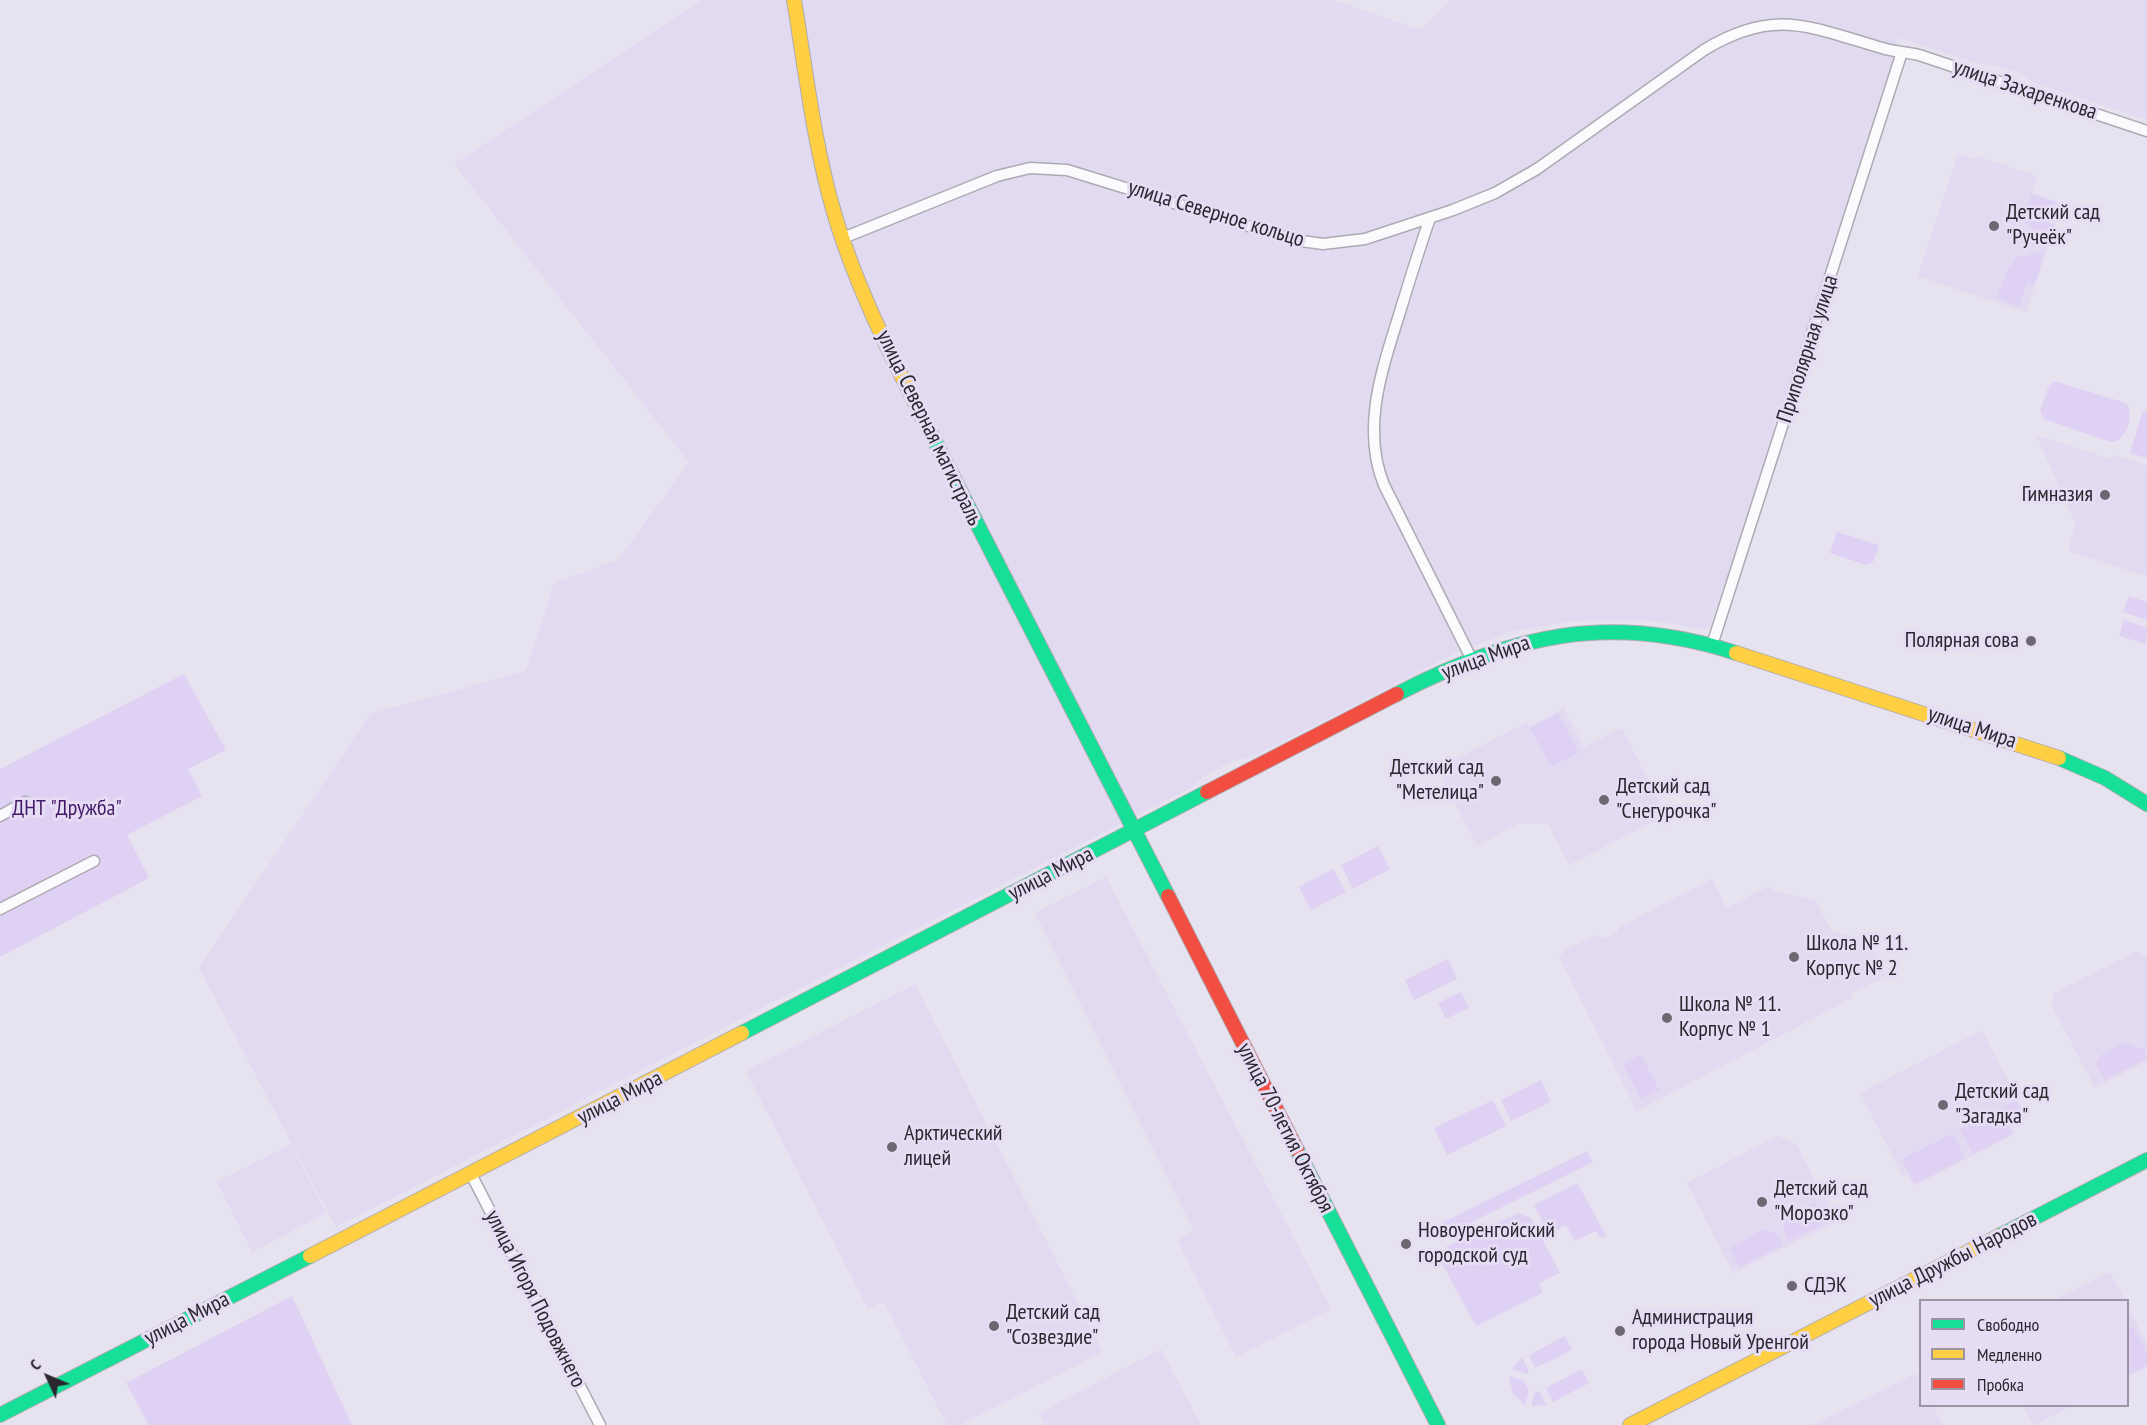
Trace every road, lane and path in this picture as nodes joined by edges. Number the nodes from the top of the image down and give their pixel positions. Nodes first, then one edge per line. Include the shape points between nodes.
1 (794, 0) edge
2 (1902, 52) junction
3 (2147, 131) edge
4 (1430, 218) junction
5 (843, 238) junction
6 (1712, 645) junction
7 (1472, 660) junction
8 (25, 802) dead end
9 (2147, 804) edge
10 (0, 816) edge
11 (1133, 831) junction
12 (94, 861) dead end
13 (0, 909) edge
14 (2147, 1160) edge
15 (471, 1174) junction
16 (0, 1414) edge
17 (600, 1425) edge
18 (1438, 1425) edge
19 (1630, 1425) edge

1 - 5 street, улица Северная магистраль via 821,158
2 - 3 street, улица Захаренкова
2 - 4 street, улица Северное кольцо via 1796,25 1770,24 1745,29 1704,51 1518,182
2 - 6 street, Приполярная улица
4 - 5 street, улица Северное кольцо via 1365,239 1309,243 1083,174 1041,168 997,176
4 - 7 street via 1385,361 1374,412 1373,446 1384,485
5 - 11 street, улица Северная магистраль via 903,380
6 - 7 street, улица Мира via 1657,634 1580,632 1524,642
6 - 9 street, улица Мира via 2052,755 2105,778
7 - 11 street, улица Мира via 1352,717
8 - 10 street
11 - 15 street, улица Мира
11 - 18 street, улица 70-летия Октября
12 - 13 street
14 - 19 street, улица Дружбы Народов
15 - 16 street, улица Мира
15 - 17 street, улица Игоря Подовжнего

